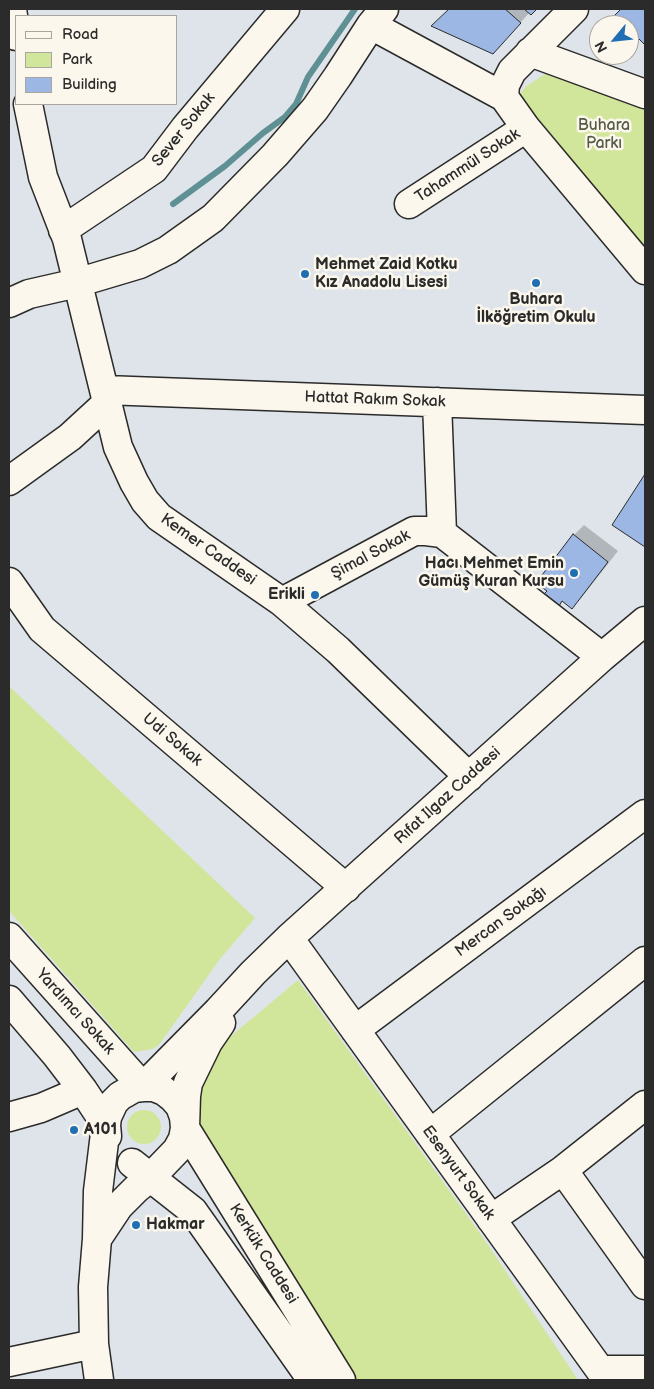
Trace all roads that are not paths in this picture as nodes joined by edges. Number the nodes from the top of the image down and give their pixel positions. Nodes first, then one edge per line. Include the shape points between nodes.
1 (12, 9) edge
2 (285, 9) edge
3 (574, 9) edge
4 (378, 17) edge
5 (15, 29) edge
6 (530, 52) junction
7 (645, 94) edge
8 (504, 96) junction
9 (28, 105) edge
10 (526, 128) junction
11 (410, 204) dead end
12 (63, 230) junction
13 (645, 267) edge
14 (79, 282) junction
15 (9, 303) edge
16 (106, 397) junction
17 (438, 402) junction
18 (645, 411) edge
19 (9, 481) edge
20 (442, 533) junction
21 (9, 582) edge
22 (282, 602) junction
23 (645, 621) edge
24 (602, 657) junction
25 (469, 777) junction
26 (645, 814) edge
27 (346, 888) junction
28 (9, 937) edge
29 (289, 938) junction
30 (645, 961) edge
31 (253, 973) junction
32 (9, 1000) edge
33 (355, 1030) junction
34 (142, 1087) junction
35 (83, 1090) junction
36 (645, 1104) edge
37 (9, 1117) edge
38 (106, 1125) junction
39 (185, 1128) junction
40 (430, 1134) junction
41 (151, 1166) junction
42 (563, 1170) junction
43 (491, 1219) junction
44 (97, 1239) junction
45 (645, 1285) edge
46 (94, 1344) junction
47 (9, 1362) edge
48 (645, 1370) edge
49 (604, 1375) edge
50 (98, 1380) edge
51 (312, 1380) edge
52 (341, 1380) edge

1 - 5 street
2 - 12 street, Sever Sokak via 154,169
3 - 6 street
4 - 8 street
4 - 14 street via 315,109 213,218 168,250 140,264
6 - 7 street
6 - 8 street via 512,71
8 - 10 street
9 - 12 street, Kemer Caddesi via 43,178
10 - 11 street, Tahammül Sokak
10 - 13 street
12 - 14 street, Kemer Caddesi
14 - 15 street via 29,294
14 - 16 street, Kemer Caddesi
16 - 17 street, Hattat Rakım Sokak
16 - 19 street via 70,437
16 - 22 street, Kemer Caddesi via 123,460 152,508 160,517
17 - 18 street, Hattat Rakım Sokak
17 - 20 street
20 - 22 street, Şimal Sokak via 414,532
20 - 24 street
21 - 27 street, Udi Sokak via 42,629
22 - 25 street, Kemer Caddesi via 338,650
23 - 24 street, Rıfat Ilgaz Caddesi
24 - 25 street, Rıfat Ilgaz Caddesi
25 - 27 street, Rıfat Ilgaz Caddesi
26 - 33 street, Mercan Sokağı
27 - 29 street, Rıfat Ilgaz Caddesi
28 - 34 street, Yardımcı Sokak
29 - 31 street, Rıfat Ilgaz Caddesi
29 - 33 street, Esenyurt Sokak
30 - 40 street
31 - 34 street, Rıfat Ilgaz Caddesi
31 - 39 street, Rıfat Ilgaz Caddesi via 208,1042 188,1082
32 - 35 street
33 - 40 street, Esenyurt Sokak
34 - 38 street, Rıfat Ilgaz Caddesi via 126,1091 114,1102
34 - 39 street via 154,1087 173,1098 180,1106
35 - 37 street via 41,1108
35 - 38 street
36 - 42 street
38 - 41 street via 108,1138 122,1158
38 - 44 street, Rıfat Ilgaz Caddesi via 98,1191
39 - 41 street, Rıfat Ilgaz Caddesi via 177,1150
39 - 52 street, Kerkük Caddesi
40 - 43 street, Esenyurt Sokak
41 - 44 street, Rıfat Ilgaz Caddesi
41 - 51 street, Kerkük Caddesi via 194,1211
42 - 43 street
42 - 45 street
43 - 49 street, Esenyurt Sokak
44 - 46 street, Rıfat Ilgaz Caddesi via 93,1287
46 - 47 street
46 - 50 street, Rıfat Ilgaz Caddesi
48 - 49 street, Esenyurt Sokak

